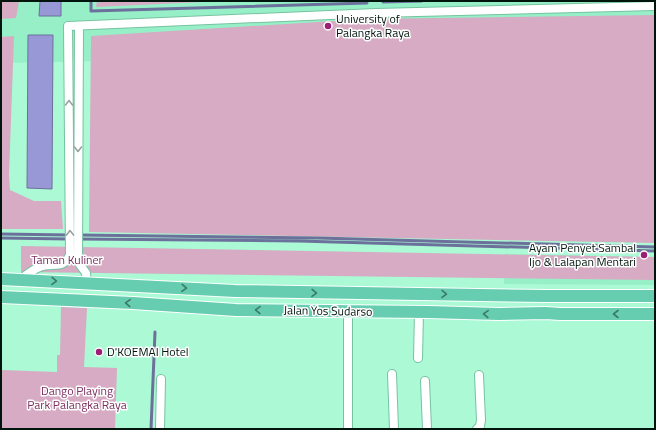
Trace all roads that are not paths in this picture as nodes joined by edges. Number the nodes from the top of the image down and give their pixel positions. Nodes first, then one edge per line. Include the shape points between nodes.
1 (655, 6) edge
2 (79, 26) junction
3 (1, 279) edge
4 (20, 280) junction
5 (87, 283) junction
6 (546, 296) junction
7 (655, 296) edge
8 (1, 297) edge
9 (348, 311) junction
10 (419, 312) junction
11 (546, 313) junction
12 (655, 314) edge
13 (418, 358) dead end
14 (392, 374) dead end
15 (479, 375) dead end
16 (162, 379) dead end
17 (425, 381) dead end
18 (160, 429) edge
19 (348, 429) edge
20 (394, 429) edge
21 (427, 429) edge
22 (476, 429) edge

1 - 2 street via 376,13
4 -> 2 street via 43,266 62,264 70,255 68,26
2 -> 5 street via 78,262 86,273
3 - 4 main road, Jalan Yos Sudarso
4 -> 5 main road, Jalan Yos Sudarso
5 -> 6 main road, Jalan Yos Sudarso via 235,291
6 - 7 main road, Jalan Yos Sudarso
6 - 11 main road
9 -> 8 main road, Jalan Yos Sudarso via 236,310
9 - 10 main road, Jalan Yos Sudarso
9 - 19 street
11 -> 10 main road, Jalan Yos Sudarso
10 - 13 street
12 -> 11 main road, Jalan Yos Sudarso
14 - 20 street
15 - 22 street via 481,420 480,426
16 - 18 street
17 - 21 street

